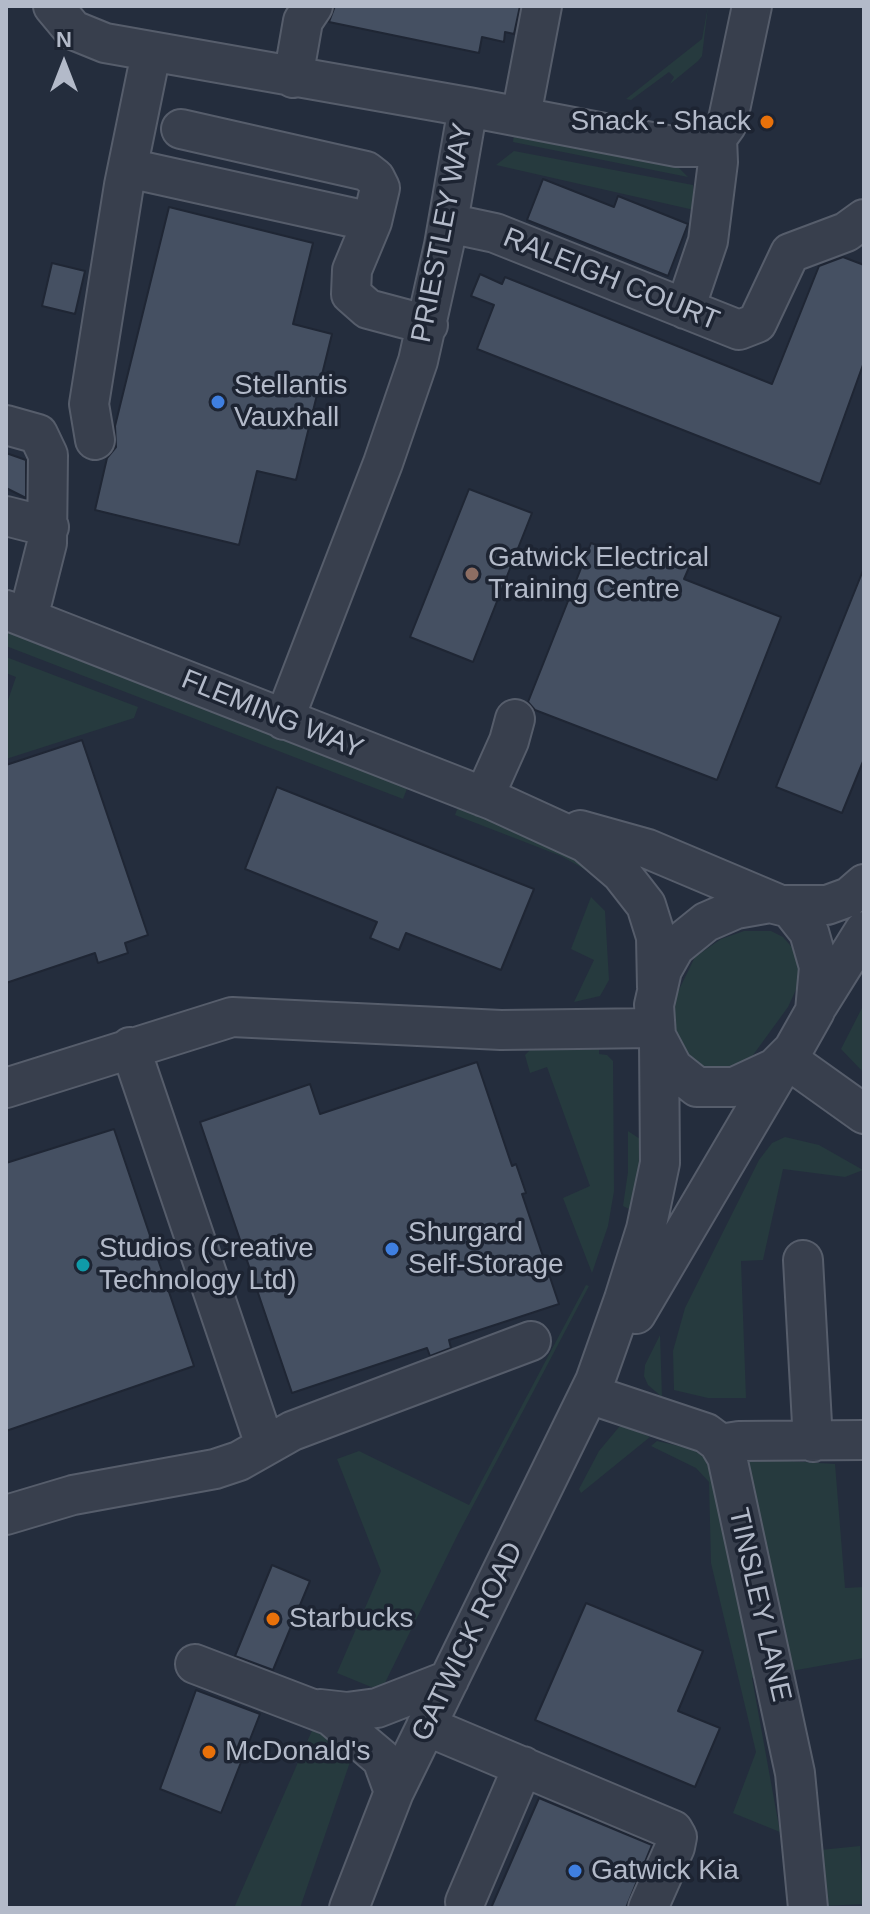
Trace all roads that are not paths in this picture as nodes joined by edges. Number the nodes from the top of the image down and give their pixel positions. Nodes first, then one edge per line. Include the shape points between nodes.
1 (53, 6) edge
2 (313, 6) edge
3 (542, 6) edge
4 (752, 6) edge
5 (151, 53) junction
6 (293, 78) junction
7 (468, 107) junction
8 (521, 116) junction
9 (181, 129) dead end
10 (717, 138) junction
11 (128, 168) junction
12 (864, 219) edge
13 (372, 222) junction
14 (448, 223) junction
15 (685, 309) junction
16 (428, 325) junction
17 (6, 425) edge
18 (95, 440) dead end
19 (6, 516) edge
20 (49, 527) junction
21 (17, 614) edge
22 (515, 719) dead end
23 (284, 720) junction
24 (484, 797) junction
25 (538, 819) junction
26 (864, 884) edge
27 (781, 905) junction
28 (864, 931) edge
29 (657, 987) junction
30 (815, 1011) junction
31 (656, 1036) junction
32 (130, 1047) junction
33 (787, 1059) junction
34 (6, 1088) edge
35 (864, 1114) edge
36 (803, 1260) dead end
37 (531, 1341) dead end
38 (592, 1387) junction
39 (864, 1440) edge
40 (813, 1442) junction
41 (720, 1444) junction
42 (265, 1445) junction
43 (6, 1515) edge
44 (195, 1664) dead end
45 (449, 1680) junction
46 (320, 1709) junction
47 (426, 1726) junction
48 (523, 1766) junction
49 (394, 1792) junction
50 (465, 1902) dead end
51 (349, 1908) edge
52 (648, 1908) edge
53 (808, 1908) edge

1 - 5 street, PRIESTLEY WAY via 80,34
2 - 6 street via 303,21
3 - 8 street
4 - 10 street via 730,116
5 - 6 street, PRIESTLEY WAY
5 - 11 street
6 - 7 street, PRIESTLEY WAY
7 - 8 street
7 - 14 street, PRIESTLEY WAY
8 - 10 street via 685,149
9 - 13 street via 366,171 380,188
10 - 15 street via 711,226
11 - 13 street
11 - 18 street via 89,404
12 - 15 street, RALEIGH COURT via 846,232 790,253 760,318 750,327 734,328
13 - 16 street via 352,270 351,294 368,309
14 - 15 street, RALEIGH COURT via 495,233
14 - 16 street, PRIESTLEY WAY
16 - 23 street, PRIESTLEY WAY via 383,463
17 - 20 street via 31,431 46,446
19 - 20 street
20 - 21 street via 42,572
21 - 23 street, FLEMING WAY
22 - 24 street
23 - 24 street, FLEMING WAY
24 - 25 street, FLEMING WAY
25 - 27 street, FLEMING WAY via 648,849
25 - 29 street, FLEMING WAY via 593,848 634,887 653,922
26 - 27 street via 833,904
27 - 29 street via 743,907 700,926 671,952
27 - 30 street via 799,917 816,948
28 - 30 street
29 - 31 street
30 - 33 street
31 - 32 street via 232,1017
31 - 33 street via 683,1079 702,1088 748,1083
31 - 38 street, GATWICK ROAD via 658,1175 637,1264
32 - 34 street
32 - 42 street
33 - 35 street
33 - 38 street, GATWICK ROAD
36 - 40 street
37 - 42 street
38 - 41 street
38 - 45 street, GATWICK ROAD
39 - 40 street
40 - 41 street
41 - 53 street, TINSLEY LANE via 795,1773
42 - 43 street via 215,1469 87,1492
44 - 46 street
45 - 46 street via 377,1708
45 - 47 street, GATWICK ROAD
46 - 49 street via 376,1753
47 - 48 street
47 - 49 street, GATWICK ROAD
48 - 50 street
48 - 52 street via 673,1830 675,1847
49 - 51 street, GATWICK ROAD

